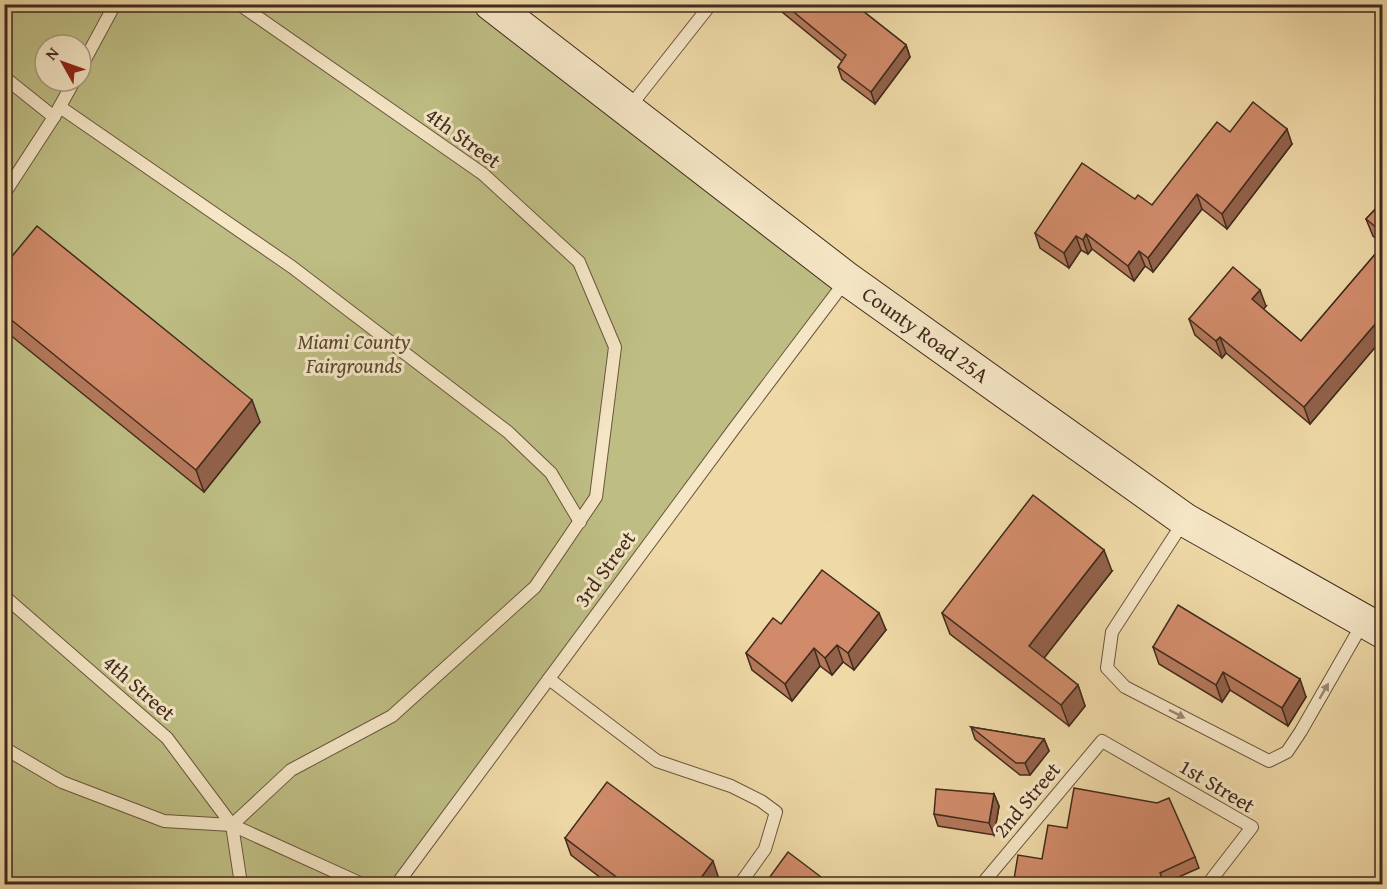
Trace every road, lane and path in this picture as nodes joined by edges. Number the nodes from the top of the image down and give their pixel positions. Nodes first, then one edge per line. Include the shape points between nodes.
1 (115, 4) edge
2 (239, 4) edge
3 (490, 4) edge
4 (711, 4) edge
5 (93, 45) edge
6 (4, 77) edge
7 (67, 93) edge
8 (627, 110) junction
9 (57, 112) junction
10 (4, 194) edge
11 (847, 279) junction
12 (1185, 520) junction
13 (580, 522) junction
14 (4, 596) edge
15 (1374, 626) edge
16 (549, 679) junction
17 (1102, 741) joint
18 (4, 748) edge
19 (232, 825) junction
20 (241, 885) edge
21 (362, 885) edge
22 (397, 885) edge
23 (740, 885) edge
24 (982, 885) edge
25 (1208, 885) edge

1 - 5 lane
2 - 13 lane, 4th Street via 483,174 579,262 615,347 596,497
3 - 8 main road, County Road 25A
4 - 8 lane
6 - 9 lane
7 - 9 lane
8 - 11 main road, County Road 25A
9 - 10 lane
9 - 13 lane via 292,267 508,432 551,473
11 - 12 main road, County Road 25A
11 - 16 lane, 3rd Street
12 - 15 main road, County Road 25A
12 -> 15 lane via 1112,632 1107,668 1125,687 1269,760 1287,752
13 - 19 lane via 535,587 392,716 291,770
14 - 19 lane, 4th Street via 167,738
16 - 22 lane, 3rd Street
16 - 23 lane via 657,761 731,786 776,812 765,849
17 - 24 lane, 2nd Street
17 - 25 lane, 1st Street via 1252,827
18 - 19 lane via 62,782 164,821
19 - 20 lane
19 - 21 lane

